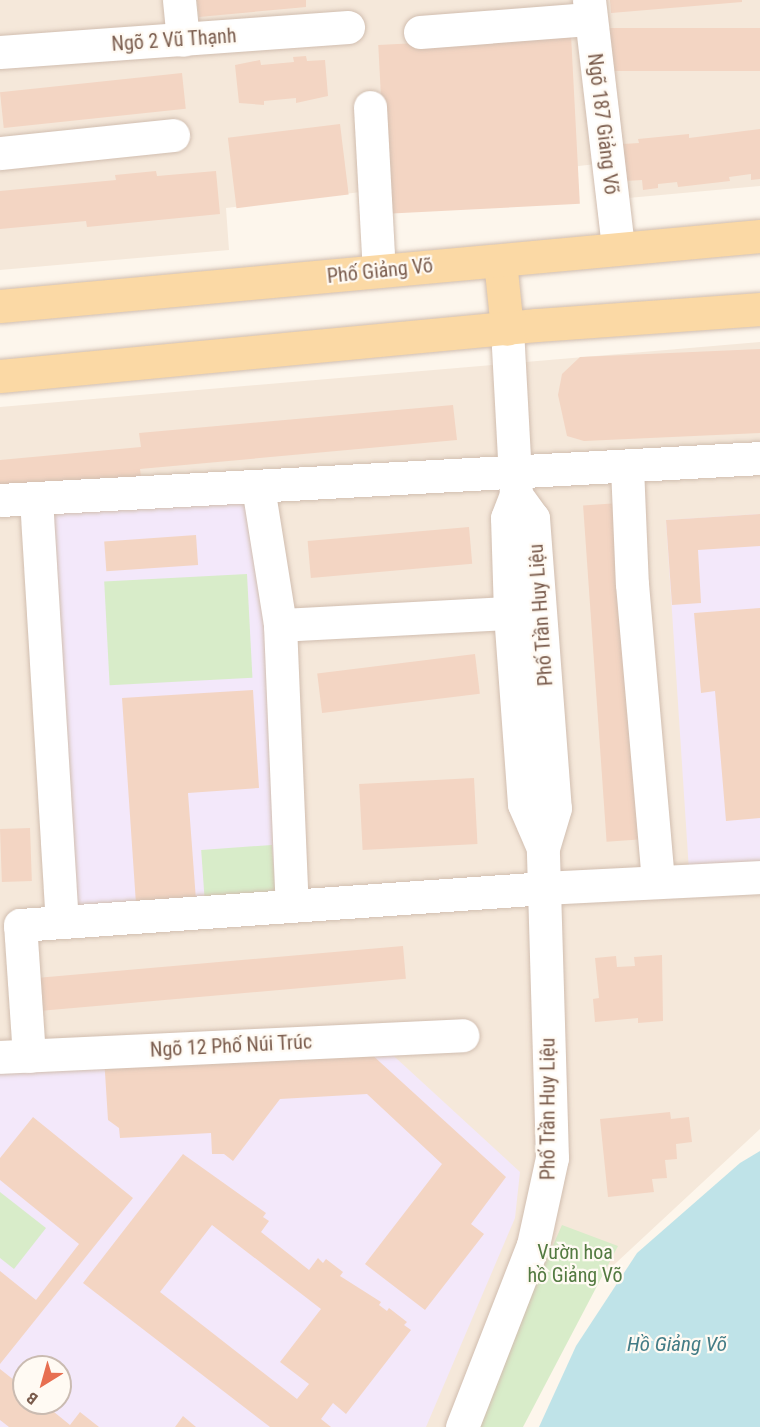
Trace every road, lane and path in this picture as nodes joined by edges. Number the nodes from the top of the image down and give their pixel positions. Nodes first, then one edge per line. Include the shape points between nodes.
1 (179, 0) edge
2 (589, 9) edge
3 (348, 27) dead end
4 (420, 32) dead end
5 (183, 40) junction
6 (0, 52) edge
7 (370, 107) dead end
8 (173, 135) dead end
9 (0, 153) edge
10 (760, 236) edge
11 (618, 248) junction
12 (500, 261) junction
13 (379, 271) junction
14 (0, 306) edge
15 (760, 309) edge
16 (507, 329) junction
17 (0, 376) edge
18 (760, 458) edge
19 (627, 467) junction
20 (516, 484) junction
21 (258, 487) junction
22 (36, 499) junction
23 (0, 500) edge
24 (510, 613) junction
25 (280, 625) junction
26 (543, 848) junction
27 (760, 877) edge
28 (658, 882) junction
29 (545, 888) junction
30 (292, 906) junction
31 (62, 921) junction
32 (462, 1035) dead end
33 (15, 1056) edge
34 (462, 1427) edge

1 - 5 street
2 - 4 street
2 - 11 street, Ngõ 187 Giảng Võ
3 - 5 street, Ngõ 2 Vũ Thạnh
5 - 6 street, Ngõ 2 Vũ Thạnh
7 - 13 street
8 - 9 street
10 - 11 main road, Phố Giảng Võ
11 - 12 main road, Phố Giảng Võ
12 - 13 main road, Phố Giảng Võ
12 - 16 main road
13 - 14 main road, Phố Giảng Võ
15 - 16 main road
16 - 17 main road
16 - 20 street, Phố Trần Huy Liệu
18 - 19 street
19 - 20 street
19 - 28 street via 632,584
20 - 21 street
20 - 24 street, Phố Trần Huy Liệu via 507,518
20 - 26 street, Phố Trần Huy Liệu via 533,518 555,808
21 - 22 street
21 - 25 street
22 - 23 street
22 - 31 street
24 - 25 street
24 - 26 street, Phố Trần Huy Liệu via 524,804
25 - 30 street
26 - 29 street, Phố Trần Huy Liệu
27 - 28 street
28 - 29 street
29 - 30 street
29 - 34 street, Phố Trần Huy Liệu via 552,1158 548,1186 533,1245
30 - 31 street
31 - 33 street via 20,925
32 - 33 street, Ngõ 12 Phố Núi Trúc

